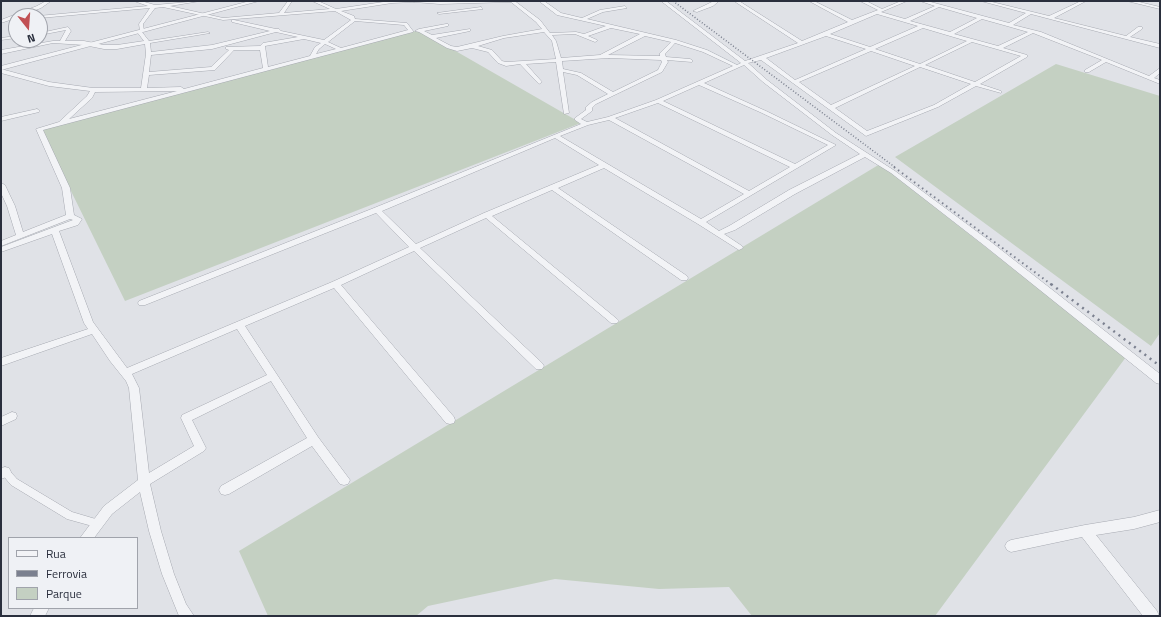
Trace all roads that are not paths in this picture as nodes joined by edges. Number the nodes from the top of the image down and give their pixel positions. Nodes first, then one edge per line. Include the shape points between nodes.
1 (49, 1) edge
2 (136, 1) edge
3 (156, 1) edge
4 (198, 1) edge
5 (256, 1) edge
6 (290, 1) edge
7 (314, 1) edge
8 (414, 1) edge
9 (512, 1) edge
10 (517, 1) edge
11 (541, 1) edge
12 (663, 1) edge
13 (717, 1) edge
14 (736, 1) edge
15 (811, 1) edge
16 (862, 1) edge
17 (905, 1) edge
18 (922, 1) edge
19 (983, 1) edge
20 (1084, 1) edge
21 (1129, 1) edge
22 (434, 3) junction
23 (493, 3) junction
24 (1012, 4) dead end
25 (153, 6) junction
26 (163, 6) junction
27 (938, 6) junction
28 (625, 7) dead end
29 (1006, 7) junction
30 (1160, 8) edge
31 (336, 10) junction
32 (695, 11) dead end
33 (878, 11) junction
34 (439, 13) junction
35 (1030, 13) junction
36 (204, 14) junction
37 (281, 14) junction
38 (48, 17) edge
39 (982, 17) junction
40 (223, 18) junction
41 (442, 18) dead end
42 (1050, 18) junction
43 (583, 19) junction
44 (354, 20) junction
45 (906, 21) junction
46 (852, 22) junction
47 (1, 23) edge
48 (446, 25) dead end
49 (1009, 25) junction
50 (612, 26) junction
51 (923, 26) junction
52 (1140, 28) dead end
53 (279, 30) junction
54 (419, 30) junction
55 (468, 30) dead end
56 (140, 31) junction
57 (411, 31) junction
58 (1033, 31) junction
59 (48, 32) edge
60 (547, 32) junction
61 (208, 33) dead end
62 (644, 34) junction
63 (826, 34) junction
64 (950, 34) junction
65 (262, 35) junction
66 (584, 36) junction
67 (431, 37) junction
68 (1126, 37) junction
69 (304, 38) junction
70 (972, 40) junction
71 (595, 41) dead end
72 (674, 41) junction
73 (62, 42) junction
74 (147, 42) junction
75 (324, 42) junction
76 (801, 43) junction
77 (91, 44) junction
78 (472, 46) junction
79 (1160, 46) edge
80 (212, 47) junction
81 (262, 47) junction
82 (234, 48) junction
83 (871, 48) junction
84 (999, 48) junction
85 (342, 50) junction
86 (1, 52) edge
87 (149, 54) junction
88 (312, 57) junction
89 (597, 57) junction
90 (662, 58) junction
91 (762, 58) junction
92 (690, 60) dead end
93 (1106, 60) junction
94 (559, 61) junction
95 (522, 63) junction
96 (746, 64) junction
97 (921, 66) junction
98 (738, 67) junction
99 (213, 69) junction
100 (1, 70) edge
101 (266, 70) junction
102 (560, 70) junction
103 (1160, 70) edge
104 (1086, 71) dead end
105 (146, 74) junction
106 (1150, 78) junction
107 (221, 82) junction
108 (539, 82) dead end
109 (795, 82) junction
110 (1160, 82) edge
111 (699, 83) junction
112 (975, 85) junction
113 (93, 90) junction
114 (144, 90) junction
115 (188, 90) junction
116 (999, 92) dead end
117 (613, 94) junction
118 (658, 101) junction
119 (830, 108) junction
120 (37, 111) dead end
121 (566, 113) dead end
122 (610, 118) junction
123 (1, 119) edge
124 (61, 123) junction
125 (586, 124) junction
126 (555, 136) junction
127 (865, 154) junction
128 (603, 166) junction
129 (796, 167) junction
130 (1, 185) edge
131 (552, 187) junction
132 (750, 194) junction
133 (377, 210) junction
134 (487, 215) junction
135 (72, 220) junction
136 (701, 222) junction
137 (55, 231) junction
138 (718, 234) junction
139 (20, 237) junction
140 (1, 244) edge
141 (415, 248) junction
142 (739, 248) dead end
143 (1, 250) edge
144 (684, 278) dead end
145 (334, 284) junction
146 (142, 303) dead end
147 (614, 321) dead end
148 (239, 324) junction
149 (94, 330) junction
150 (1, 362) edge
151 (539, 366) dead end
152 (125, 373) junction
153 (273, 376) junction
154 (1160, 380) edge
155 (12, 416) dead end
156 (450, 420) dead end
157 (1, 422) edge
158 (314, 440) junction
159 (3, 473) edge
160 (344, 480) dead end
161 (144, 482) junction
162 (226, 490) dead end
163 (1160, 516) edge
164 (96, 523) junction
165 (1085, 531) junction
166 (87, 537) edge
167 (1011, 546) dead end
168 (187, 616) edge
169 (1152, 616) edge

1 - 47 street
2 - 25 street
3 - 25 street
4 - 26 street
5 - 36 street
6 - 37 street
7 - 31 street
8 - 22 street
8 - 31 street
9 - 10 street
9 - 23 street
9 - 60 street via 538,21
11 - 43 street via 558,14
12 - 96 street
13 - 32 street
14 - 76 street
15 - 46 street
16 - 33 street
17 - 33 street
18 - 27 street
19 - 29 street
20 - 42 street
21 - 30 street
22 - 23 street
22 - 34 street
23 - 34 street via 484,8
24 - 29 street
25 - 26 street
25 - 38 street
25 - 56 street via 142,22
26 - 36 street
27 - 39 street
27 - 45 street
28 - 43 street via 602,11
29 - 35 street
31 - 37 street
31 - 44 street
33 - 45 street
33 - 46 street
34 - 41 street
35 - 42 street
35 - 49 street
36 - 40 street
36 - 56 street
37 - 40 street
39 - 49 street
39 - 64 street
40 - 53 street
42 - 68 street
43 - 50 street
44 - 57 street via 404,24
44 - 75 street
45 - 51 street
46 - 63 street
48 - 54 street
49 - 58 street
50 - 62 street
50 - 66 street
51 - 64 street
51 - 83 street
52 - 68 street
53 - 65 street
53 - 69 street
54 - 57 street
54 - 67 street
55 - 67 street
56 - 74 street
56 - 77 street
57 - 85 street
58 - 84 street
58 - 93 street
59 - 73 street via 68,28 69,31
60 - 66 street via 576,33
60 - 78 street via 503,37
60 - 94 street via 554,41
61 - 74 street
62 - 72 street
62 - 89 street
63 - 76 street
63 - 83 street
64 - 70 street
65 - 80 street
65 - 81 street
66 - 71 street
67 - 78 street via 452,48
68 - 79 street
69 - 75 street
69 - 81 street
70 - 84 street
70 - 97 street
72 - 90 street via 664,50
72 - 98 street via 705,51
73 - 77 street
73 - 86 street via 43,43
74 - 77 street via 118,47
74 - 87 street
75 - 85 street
75 - 88 street via 315,50
76 - 91 street
77 - 100 street
78 - 95 street via 490,51 503,64
80 - 82 street
80 - 87 street
81 - 82 street
81 - 101 street
82 - 99 street
83 - 97 street
83 - 109 street
84 - 112 street via 1025,56
85 - 88 street
87 - 105 street
88 - 101 street
89 - 90 street
89 - 94 street
90 - 92 street
90 - 117 street via 665,62 660,71
91 - 96 street
91 - 109 street
93 - 104 street
93 - 106 street
94 - 95 street
94 - 102 street
95 - 108 street
96 - 98 street
96 - 127 street via 834,134
97 - 112 street
97 - 119 street
98 - 111 street
99 - 105 street
99 - 107 street
100 - 113 street via 49,84
101 - 107 street
102 - 117 street via 579,74
102 - 121 street
103 - 106 street
105 - 114 street
106 - 110 street
107 - 115 street
109 - 119 street
111 - 118 street
111 - 129 street via 833,146
112 - 116 street
112 - 119 street via 936,106 867,134 862,133
113 - 114 street
113 - 124 street via 90,97
114 - 115 street
115 - 124 street
117 - 125 street via 594,103 588,108 590,110 577,119
118 - 122 street
118 - 129 street
120 - 123 street
122 - 125 street
122 - 132 street
124 - 135 street via 38,129 66,188
125 - 126 street
126 - 128 street
126 - 133 street
127 - 138 street
127 - 154 street via 988,244
128 - 131 street
128 - 136 street
129 - 132 street
130 - 139 street via 11,206
131 - 134 street
131 - 144 street
132 - 136 street
133 - 141 street
133 - 146 street
134 - 141 street
134 - 147 street
135 - 137 street
135 - 139 street
136 - 138 street
137 - 143 street
137 - 149 street
138 - 142 street
139 - 140 street
141 - 145 street
141 - 151 street
145 - 148 street
145 - 156 street
148 - 152 street
148 - 153 street
149 - 150 street
149 - 152 street
152 - 161 street via 134,388
153 - 158 street
153 - 161 street via 186,418 200,448
155 - 157 street
158 - 160 street
158 - 162 street
159 - 164 street via 70,516
161 - 164 street via 108,510
161 - 168 street via 168,574 181,608
163 - 165 street via 1134,524
164 - 166 street
165 - 167 street
165 - 169 street

